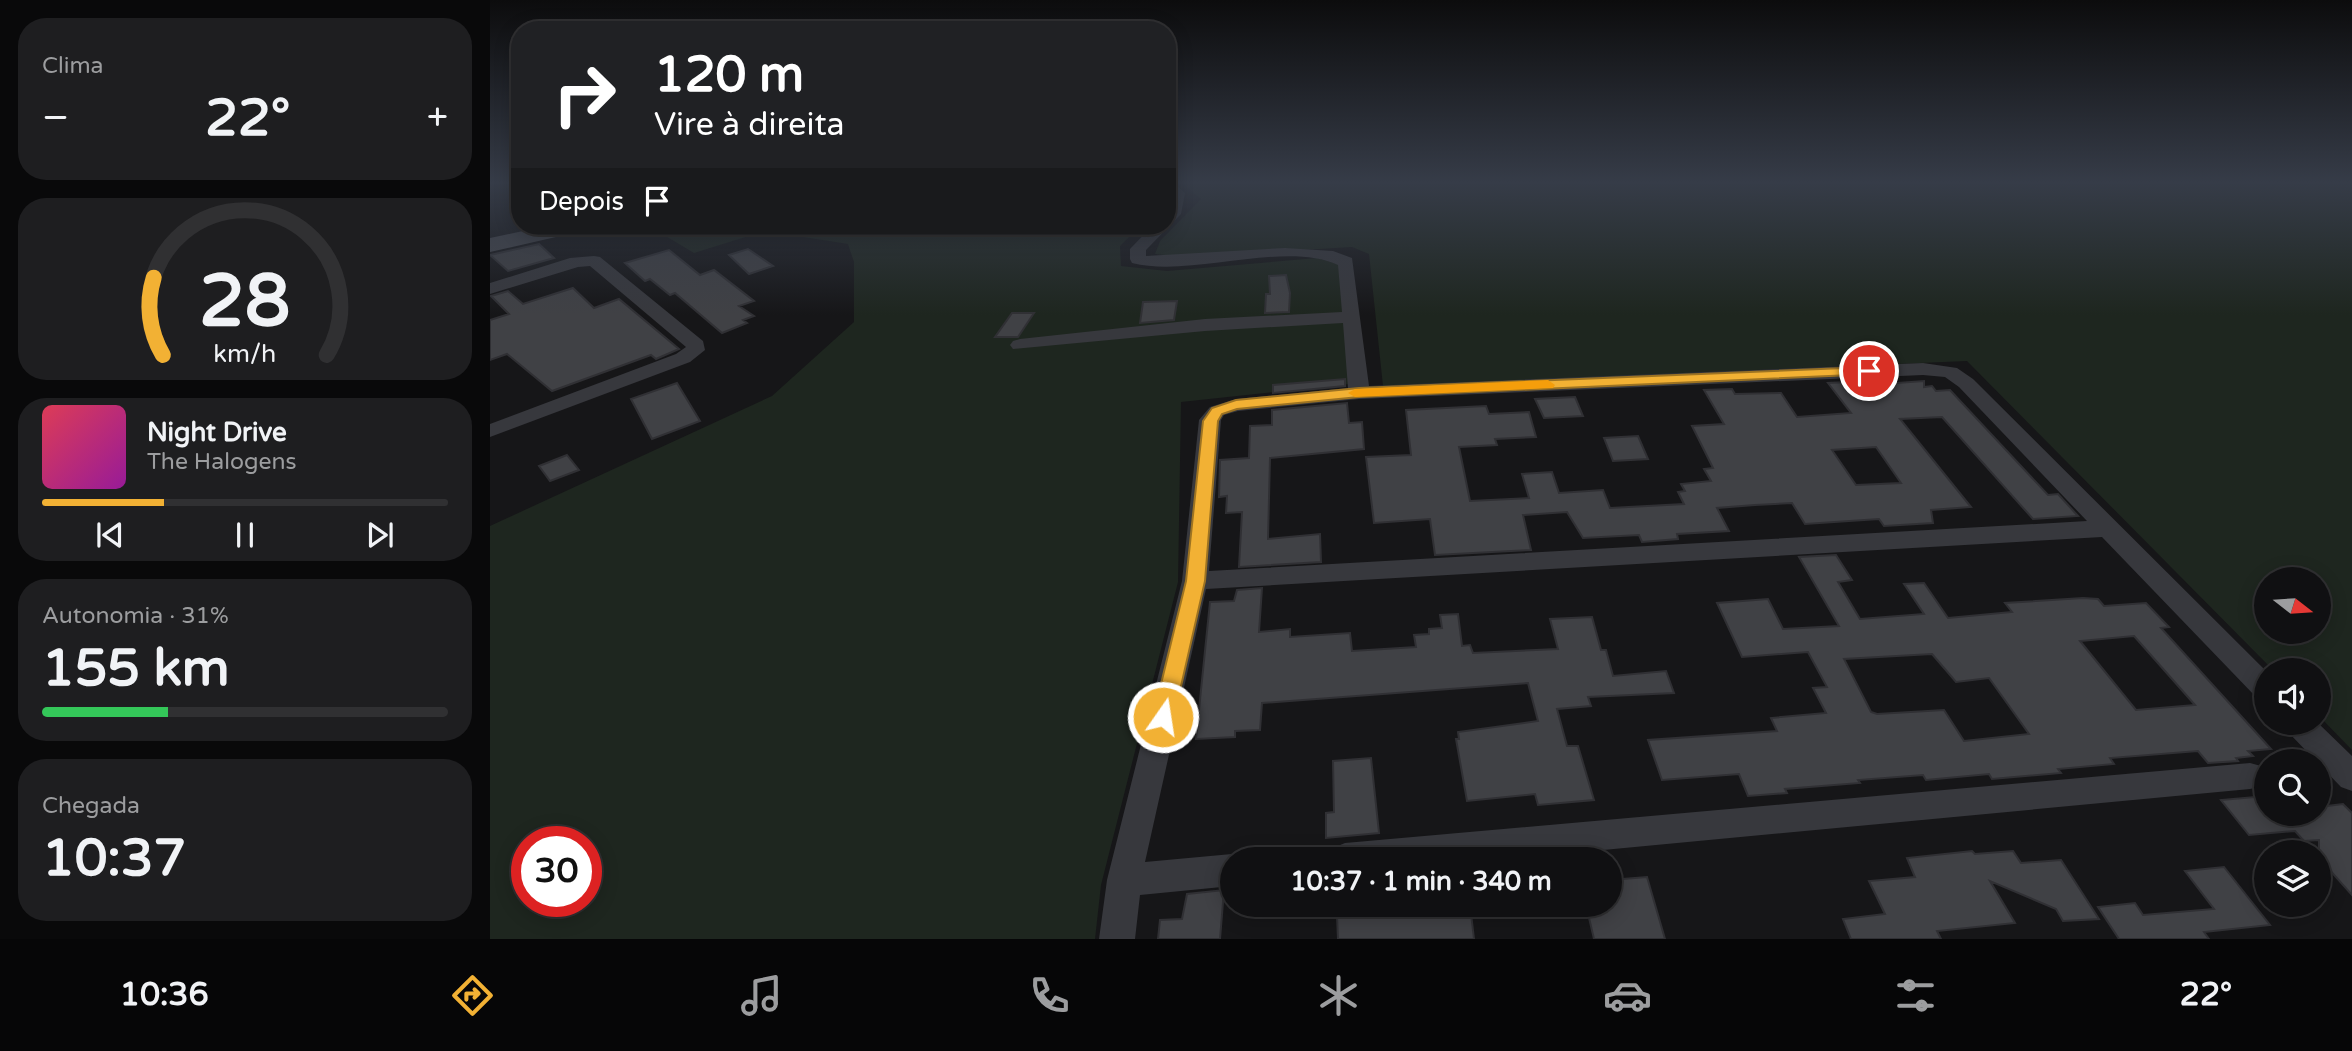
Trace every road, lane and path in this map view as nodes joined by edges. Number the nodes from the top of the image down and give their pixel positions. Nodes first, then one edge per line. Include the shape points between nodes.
1 (534, 235) edge
2 (1152, 235) edge
3 (490, 245) edge
4 (490, 289) edge
5 (1352, 317) junction
6 (1020, 345) dead end
7 (1359, 393) junction
8 (490, 431) edge
9 (2109, 528) junction
10 (1195, 581) junction
11 (2254, 677) edge
12 (2311, 735) edge
13 (2250, 776) dead end
14 (2352, 777) edge
15 (1476, 847) edge
16 (1220, 871) edge
17 (1124, 880) junction
18 (1117, 939) edge

1 - 3 street
2 - 5 street via 1138,249 1138,259 1154,263 1302,253 1340,256 1346,262
4 - 8 street via 576,262 594,261 696,345 695,351 683,358
5 - 6 street via 1205,325
5 - 7 street
7 - 9 street via 1938,369 1960,377
7 - 10 street via 1236,405 1217,411 1210,421
9 - 10 street
9 - 11 street
10 - 17 street
12 - 14 street
13 - 15 street
16 - 17 street
17 - 18 street

